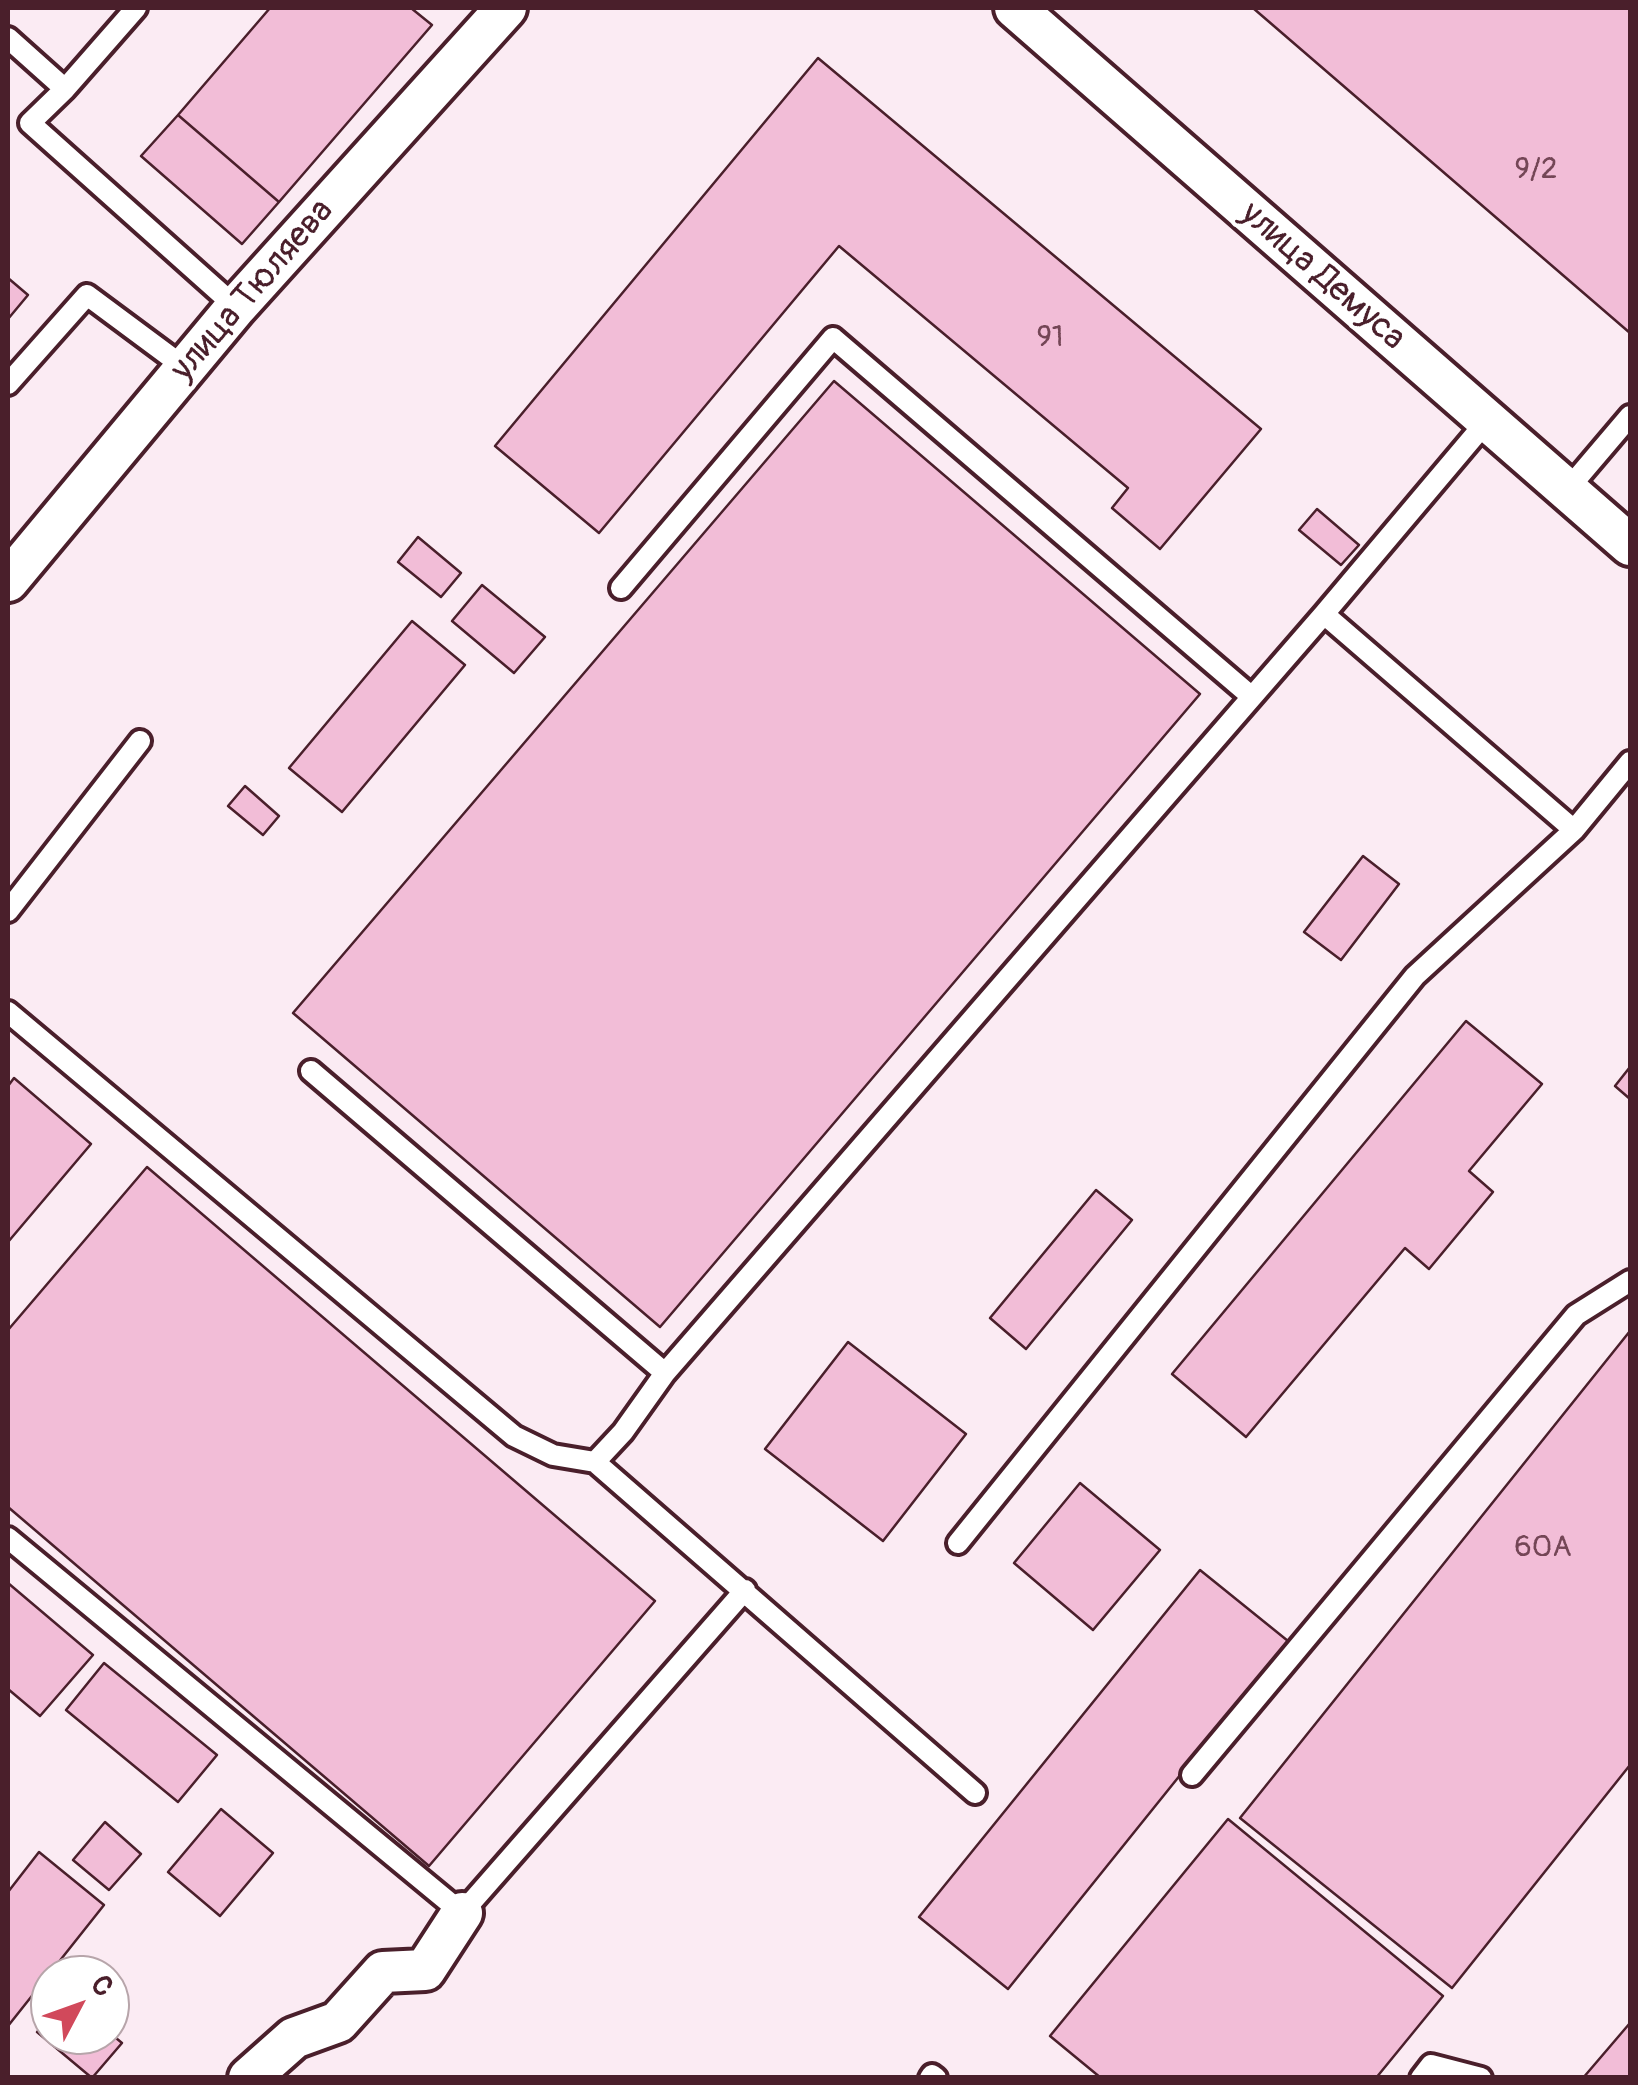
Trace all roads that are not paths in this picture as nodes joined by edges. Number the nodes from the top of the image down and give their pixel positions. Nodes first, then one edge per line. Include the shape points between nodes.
1 (136, 8) edge
2 (506, 8) edge
3 (1015, 8) edge
4 (8, 38) edge
5 (66, 89) junction
6 (236, 307) junction
7 (184, 367) junction
8 (8, 384) edge
9 (1630, 416) edge
10 (1486, 422) junction
11 (1568, 489) junction
12 (1630, 545) edge
13 (8, 580) edge
14 (621, 588) dead end
15 (1324, 614) junction
16 (1252, 697) junction
17 (140, 741) dead end
18 (1630, 762) edge
19 (1574, 830) junction
20 (8, 912) edge
21 (8, 1012) edge
22 (312, 1071) dead end
23 (1630, 1281) edge
24 (665, 1373) junction
25 (595, 1462) junction
26 (8, 1538) edge
27 (958, 1544) dead end
28 (745, 1590) junction
29 (1192, 1775) dead end
30 (975, 1793) dead end
31 (462, 1913) junction
32 (249, 2078) edge
33 (1421, 2078) edge
34 (1481, 2078) edge

1 - 5 lane
2 - 6 street, улица Тюляева
3 - 10 street, улица Демуса
4 - 5 lane
5 - 6 lane via 30,123
6 - 7 street, улица Тюляева
7 - 8 lane via 87,295
7 - 13 street, улица Тюляева
9 - 11 lane
10 - 11 street, улица Демуса
10 - 15 lane
11 - 12 street, улица Демуса
14 - 16 lane via 833,338
15 - 16 lane
15 - 19 lane
16 - 24 lane
17 - 20 lane
18 - 19 lane
19 - 27 lane via 1415,976
21 - 25 lane via 514,1436 553,1455
22 - 24 lane
23 - 29 lane via 1576,1315
24 - 25 lane
25 - 28 lane
26 - 31 lane
28 - 30 lane
28 - 31 lane
31 - 32 street via 425,1970 383,1972 338,2022 294,2038
33 - 34 lane via 1431,2065

